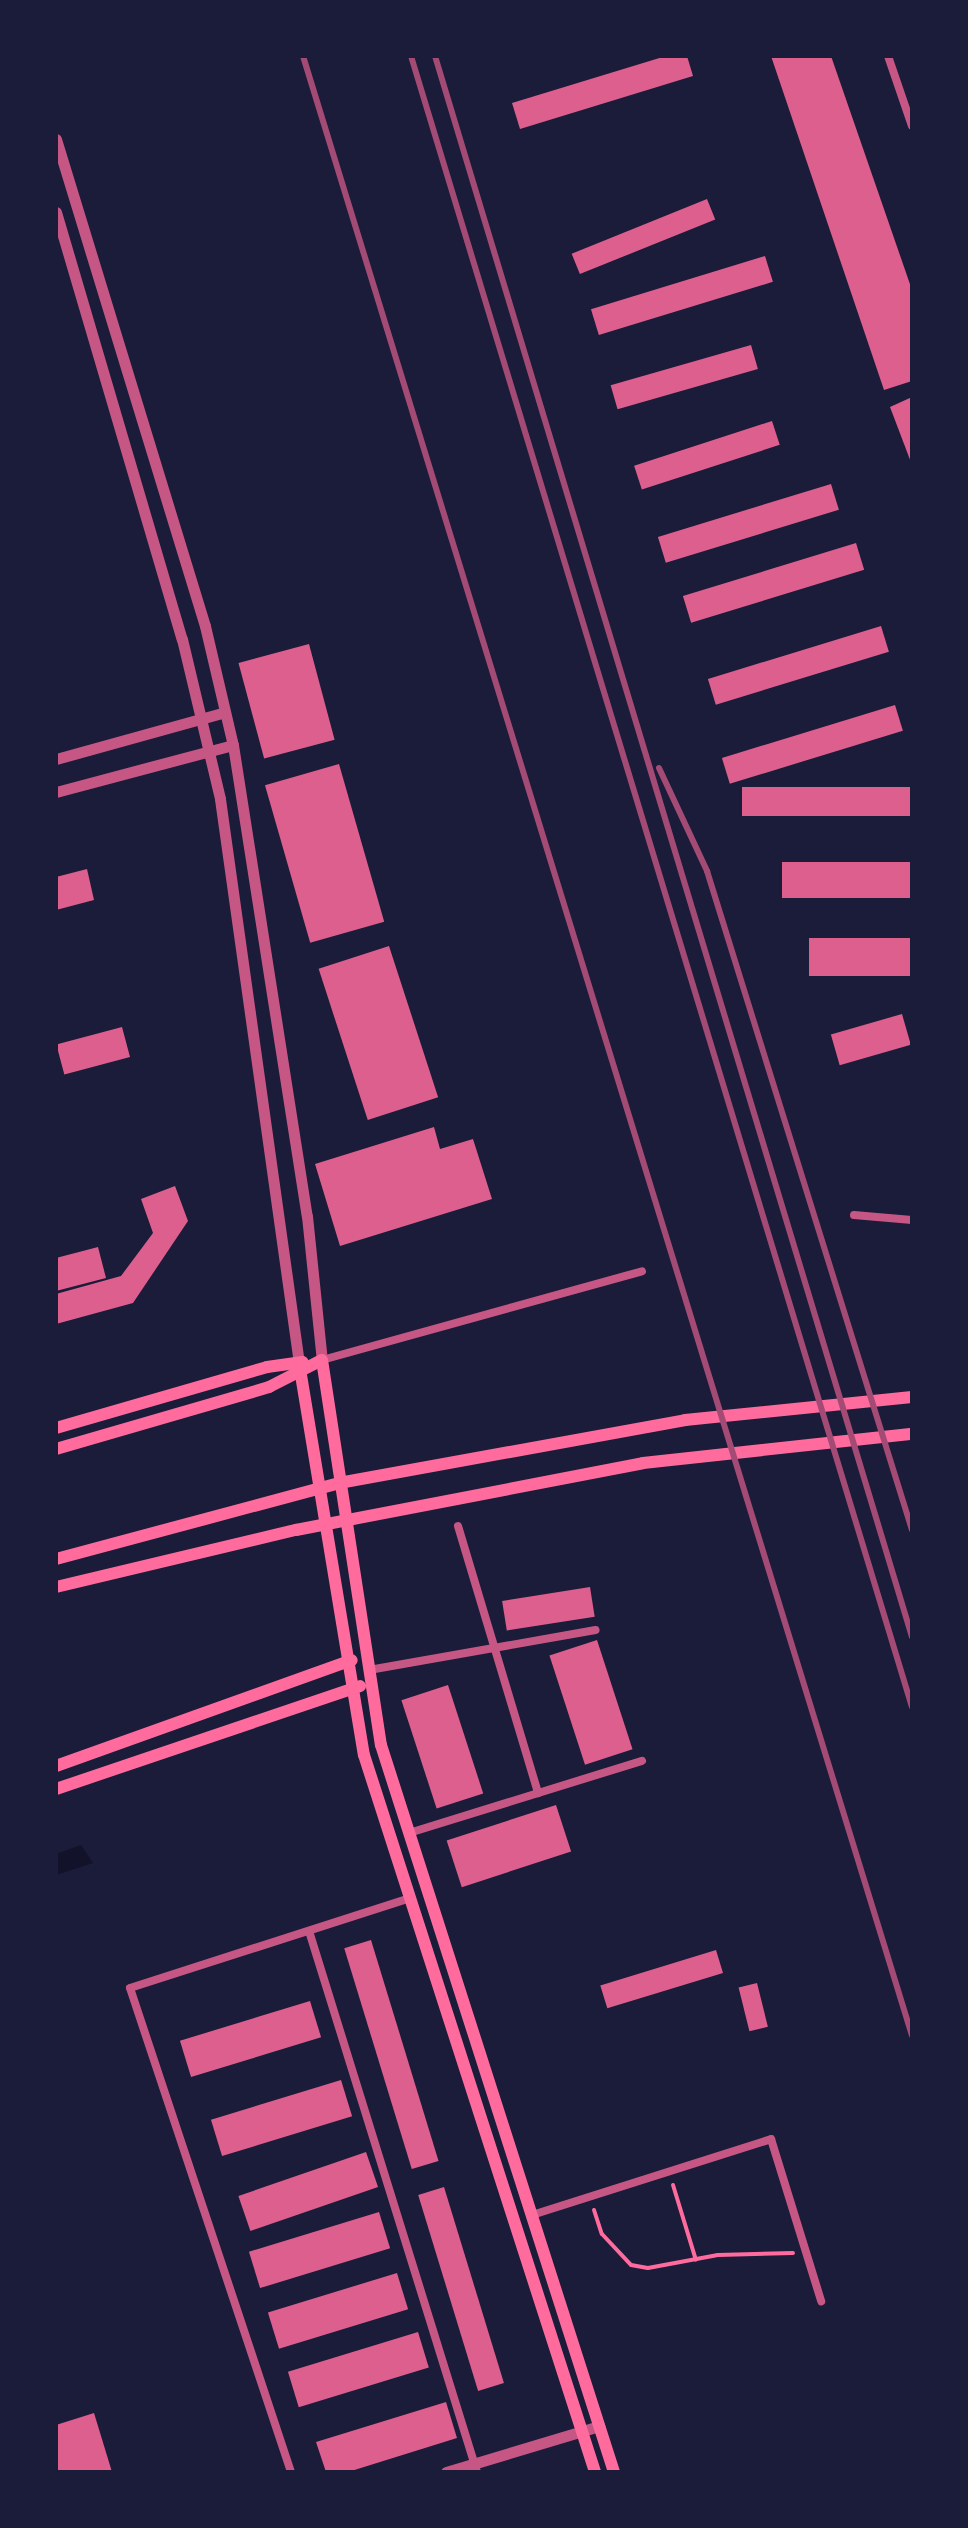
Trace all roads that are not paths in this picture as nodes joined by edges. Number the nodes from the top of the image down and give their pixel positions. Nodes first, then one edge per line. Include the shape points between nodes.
1 (888, 56) edge
2 (912, 126) edge
3 (56, 139) edge
4 (56, 212) edge
5 (225, 712) junction
6 (201, 719) junction
7 (233, 745) junction
8 (209, 752) junction
9 (56, 759) edge
10 (56, 792) edge
11 (854, 1215) dead end
12 (912, 1220) edge
13 (642, 1271) dead end
14 (322, 1360) junction
15 (299, 1367) junction
16 (912, 1397) edge
17 (56, 1428) edge
18 (912, 1434) edge
19 (56, 1449) edge
20 (458, 1526) dead end
21 (56, 1559) edge
22 (56, 1587) edge
23 (596, 1630) dead end
24 (495, 1648) junction
25 (366, 1655) junction
26 (348, 1662) junction
27 (370, 1676) junction
28 (352, 1689) junction
29 (642, 1761) dead end
30 (56, 1766) edge
31 (56, 1789) edge
32 (538, 1793) junction
33 (409, 1833) junction
34 (410, 1898) junction
35 (309, 1931) junction
36 (532, 2215) junction
37 (821, 2301) dead end
38 (599, 2426) junction
39 (581, 2429) junction
40 (475, 2468) edge
41 (291, 2472) edge
42 (446, 2472) edge
43 (595, 2472) edge
44 (614, 2472) edge

1 - 2 street
3 - 5 street via 205,626
4 - 6 street via 102,355
5 - 6 street
5 - 7 street
6 - 8 street
6 - 9 street
7 - 8 street
7 - 14 street via 307,1216
8 - 10 street
8 - 15 street via 220,799
11 - 12 street
13 - 14 street
14 - 15 main road
14 - 25 main road
15 - 17 main road via 267,1367
15 - 19 main road via 269,1387
15 - 26 main road
16 - 21 main road via 685,1420 355,1480
18 - 22 main road via 643,1463 296,1530
20 - 24 street
23 - 24 street
24 - 27 street
24 - 32 street
25 - 26 main road
25 - 27 main road
26 - 28 main road
26 - 30 main road
27 - 28 main road
27 - 33 main road via 381,1745
28 - 31 main road
28 - 34 main road via 364,1755
29 - 32 street
32 - 33 street
33 - 36 main road
34 - 35 street
34 - 39 main road
35 - 40 street
35 - 41 street via 130,1988
36 - 37 street via 771,2139
36 - 38 main road
38 - 39 street
38 - 44 main road
39 - 40 street
39 - 43 main road
40 - 42 street

